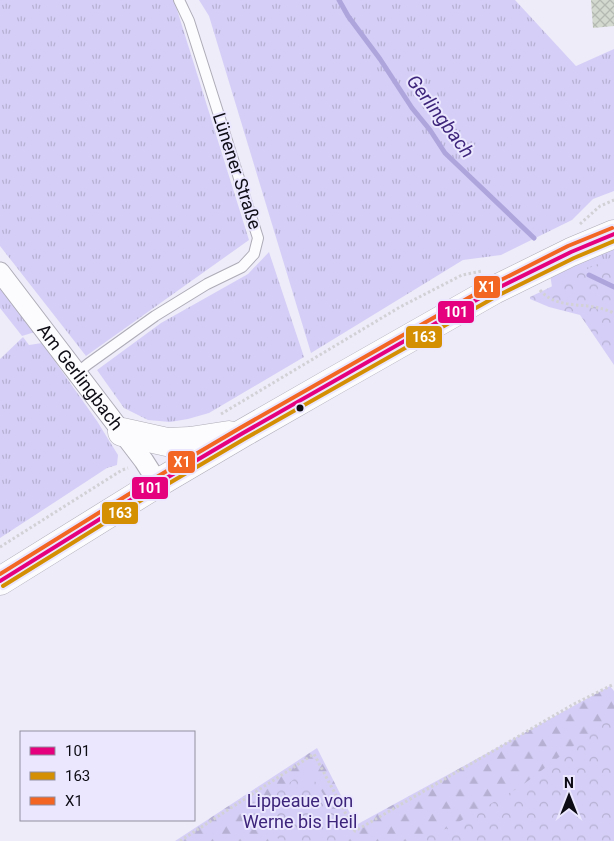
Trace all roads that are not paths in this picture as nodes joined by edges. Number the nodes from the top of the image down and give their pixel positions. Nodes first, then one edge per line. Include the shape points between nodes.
1 (179, 0) edge
2 (614, 234) edge
3 (0, 272) edge
4 (77, 374) junction
5 (122, 432) junction
6 (242, 433) junction
7 (158, 483) junction
8 (0, 581) edge

1 - 4 lane, Lünener Straße via 189,21 258,238 254,254 242,267 155,316
2 - 6 main road via 494,290
3 - 4 street, Am Gerlingbach
4 - 5 street, Am Gerlingbach
5 - 6 main road via 167,442
5 - 7 street, Am Gerlingbach
6 - 7 main road
7 - 8 main road

